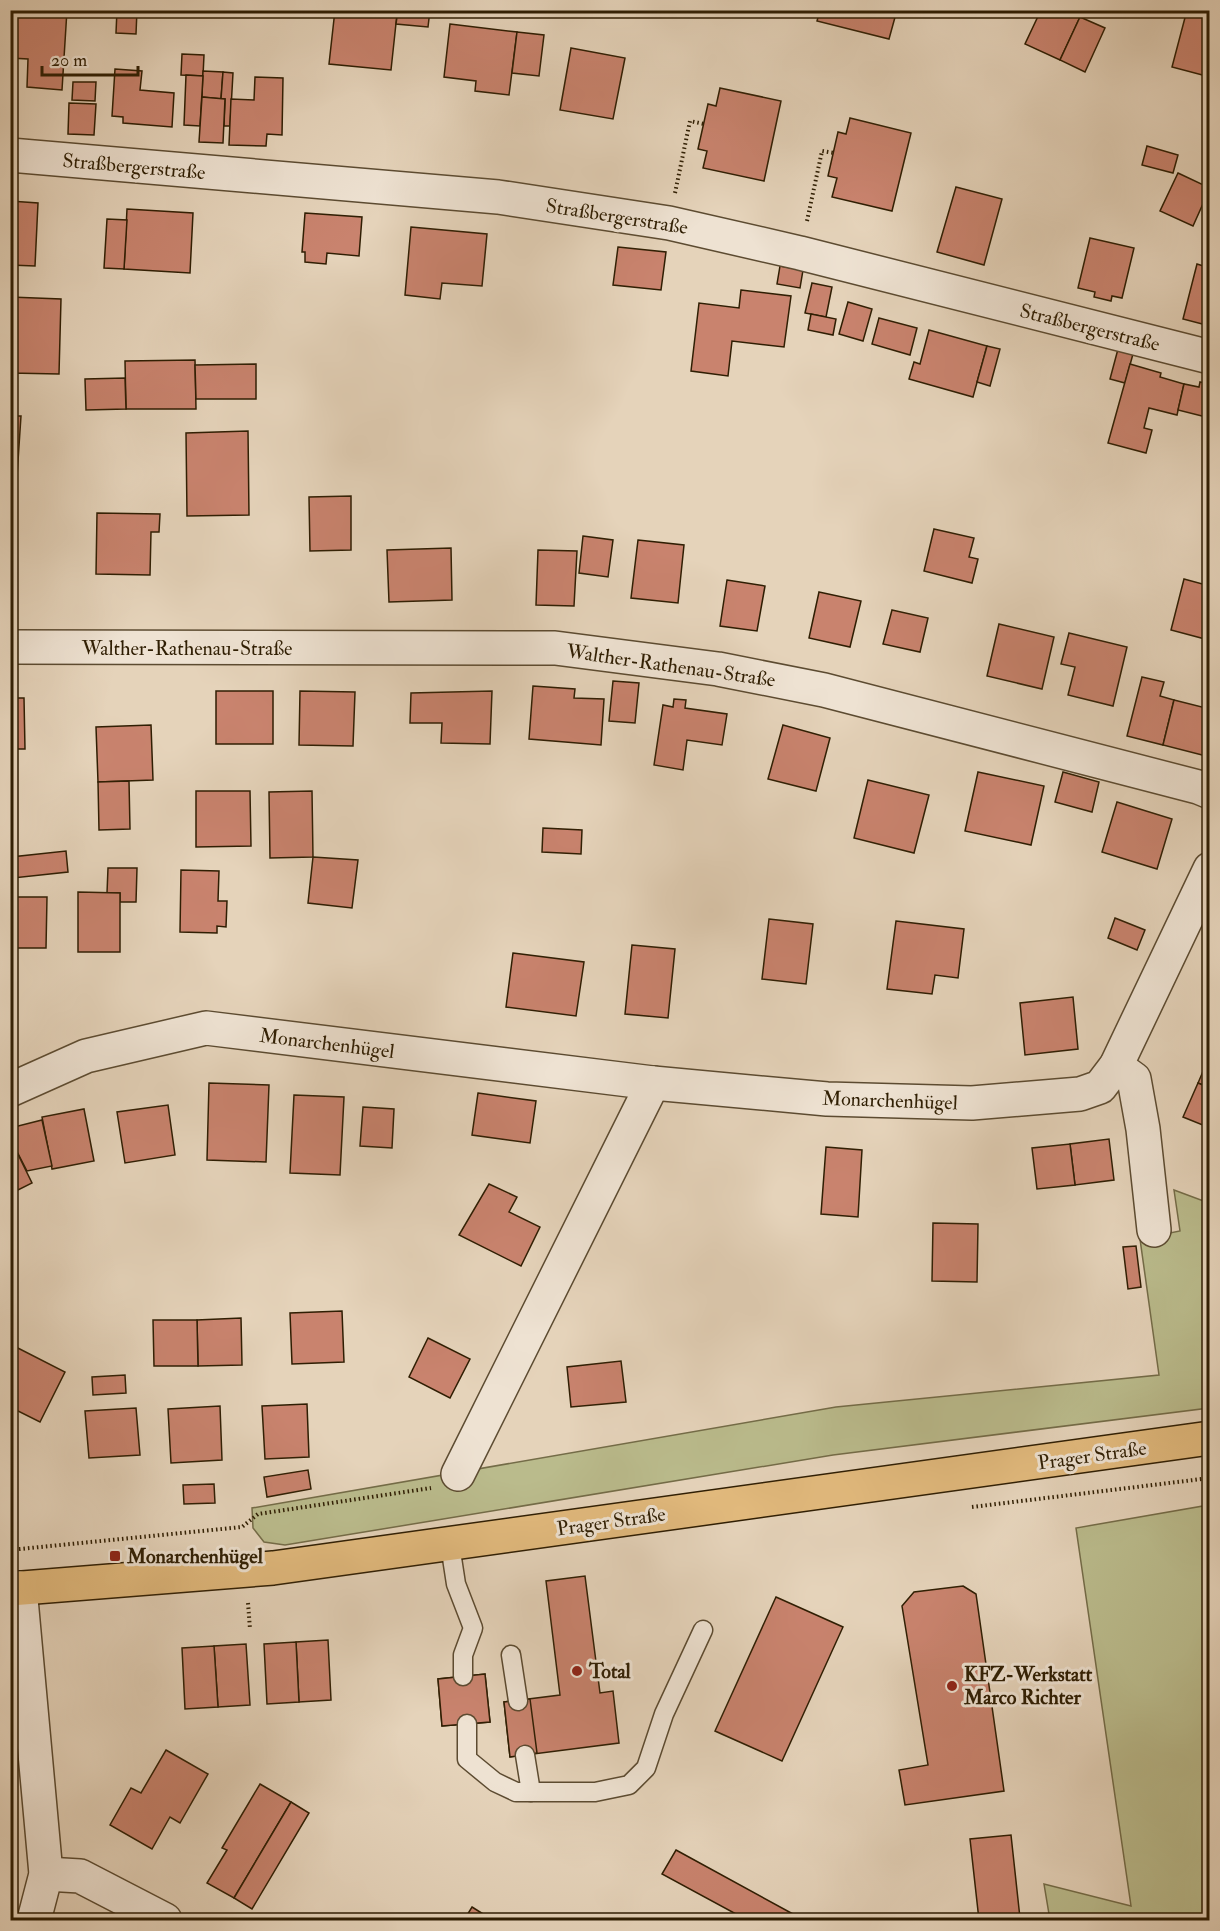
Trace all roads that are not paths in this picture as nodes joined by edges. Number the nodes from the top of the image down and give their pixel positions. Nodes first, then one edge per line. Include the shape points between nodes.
1 (10, 155) edge
2 (1209, 357) edge
3 (10, 647) edge
4 (1209, 792) edge
5 (1209, 869) edge
6 (1116, 1066) junction
7 (653, 1083) junction
8 (10, 1090) edge
9 (1154, 1230) dead end
10 (1209, 1438) edge
11 (458, 1474) road end
12 (450, 1545) junction
13 (15, 1588) edge
14 (703, 1630) dead end
15 (512, 1655) dead end
16 (463, 1676) dead end
17 (518, 1701) dead end
18 (467, 1724) dead end
19 (525, 1755) dead end
20 (531, 1792) junction
21 (46, 1874) junction
22 (34, 1920) edge
23 (165, 1920) edge

1 - 2 street, Straßbergerstraße via 498,197 669,223
3 - 4 street, Walther-Rathenau-Straße via 555,648 635,657 824,690
5 - 6 street, Monarchenhügel
6 - 7 street, Monarchenhügel via 1100,1087 1091,1092 972,1103 827,1099
6 - 9 street via 1134,1079
7 - 8 street, Monarchenhügel via 206,1028 86,1056
7 - 11 street
10 - 12 main road, Prager Straße
12 - 13 main road, Prager Straße via 273,1568
12 - 16 lane via 456,1584 473,1628 463,1655
13 - 21 street
14 - 20 lane via 664,1714 646,1768 629,1785 595,1792
15 - 17 lane
18 - 20 lane via 467,1759 495,1782 516,1792
19 - 20 lane
21 - 22 street
21 - 23 street via 80,1876

